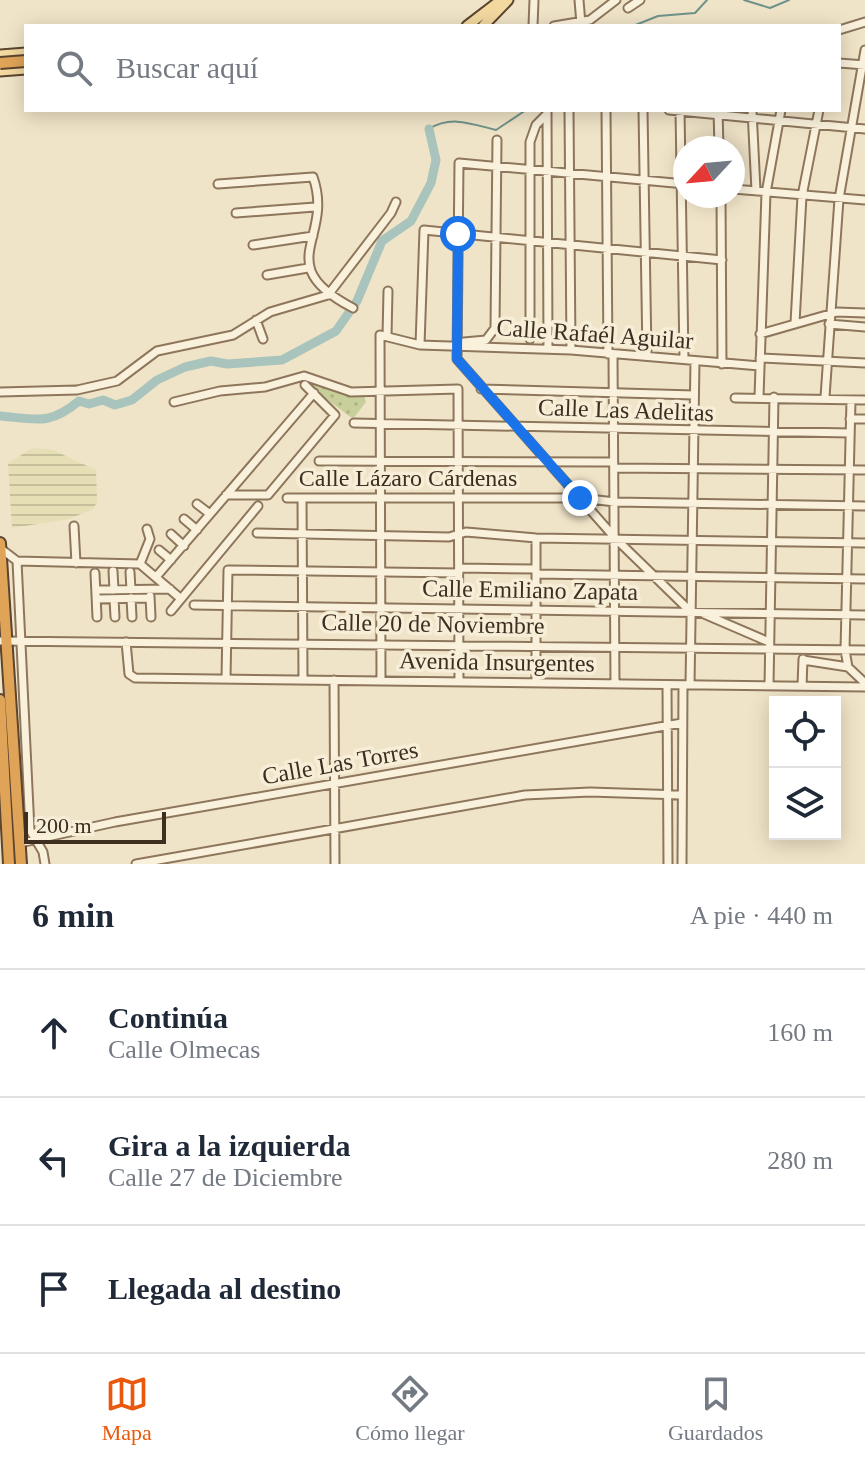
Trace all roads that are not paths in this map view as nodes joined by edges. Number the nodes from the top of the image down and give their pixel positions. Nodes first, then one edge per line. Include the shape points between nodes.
1 (493, 0) edge
2 (501, 0) edge
3 (511, 0) edge
4 (534, 0) edge
5 (579, 0) edge
6 (616, 0) edge
7 (640, 0) edge
8 (607, 4) edge
9 (628, 8) dead end
10 (494, 22) edge
11 (865, 22) edge
12 (469, 24) edge
13 (470, 24) edge
14 (533, 24) edge
15 (581, 24) joint
16 (841, 29) edge
17 (865, 50) edge
18 (24, 54) edge
19 (24, 61) edge
20 (1, 63) edge
21 (841, 63) edge
22 (864, 65) edge
23 (24, 69) edge
24 (569, 112) edge
25 (606, 112) edge
26 (643, 112) edge
27 (680, 112) edge
28 (718, 112) edge
29 (781, 112) edge
30 (819, 112) edge
31 (546, 113) edge
32 (752, 114) edge
33 (780, 121) junction
34 (816, 124) junction
35 (851, 128) junction
36 (865, 129) edge
37 (681, 136) edge
38 (719, 136) edge
39 (497, 140) dead end
40 (496, 166) junction
41 (530, 170) junction
42 (547, 172) junction
43 (569, 174) junction
44 (607, 177) junction
45 (644, 180) junction
46 (673, 183) edge
47 (218, 184) dead end
48 (745, 190) edge
49 (756, 191) junction
50 (766, 193) junction
51 (802, 196) junction
52 (839, 199) junction
53 (865, 200) edge
54 (396, 202) dead end
55 (315, 207) junction
56 (683, 208) edge
57 (721, 208) edge
58 (236, 213) dead end
59 (458, 234) junction
60 (313, 236) junction
61 (496, 239) junction
62 (530, 242) junction
63 (547, 243) junction
64 (253, 245) dead end
65 (570, 246) junction
66 (608, 248) junction
67 (646, 253) junction
68 (683, 256) junction
69 (722, 260) junction
70 (308, 268) junction
71 (267, 275) dead end
72 (388, 291) dead end
73 (328, 295) junction
74 (353, 308) dead end
75 (865, 313) edge
76 (256, 320) junction
77 (830, 320) junction
78 (795, 323) junction
79 (865, 327) edge
80 (760, 334) junction
81 (384, 336) junction
82 (263, 339) dead end
83 (530, 339) dead end
84 (456, 344) junction
85 (420, 345) junction
86 (548, 349) junction
87 (571, 350) junction
88 (610, 354) junction
89 (647, 356) junction
90 (684, 359) junction
91 (826, 360) junction
92 (695, 361) junction
93 (760, 362) junction
94 (865, 363) edge
95 (722, 364) junction
96 (305, 385) dead end
97 (382, 389) junction
98 (481, 389) junction
99 (613, 391) junction
100 (0, 392) edge
101 (314, 393) junction
102 (694, 395) junction
103 (759, 397) junction
104 (774, 397) junction
105 (825, 397) junction
106 (735, 398) dead end
107 (851, 400) junction
108 (865, 400) edge
109 (174, 402) dead end
110 (850, 419) junction
111 (865, 419) edge
112 (354, 423) dead end
113 (381, 425) junction
114 (458, 425) junction
115 (514, 427) junction
116 (613, 429) junction
117 (694, 432) junction
118 (771, 433) junction
119 (850, 433) junction
120 (380, 460) junction
121 (458, 460) junction
122 (319, 461) dead end
123 (547, 461) junction
124 (614, 465) junction
125 (694, 468) junction
126 (771, 468) junction
127 (850, 470) junction
128 (865, 470) edge
129 (226, 495) junction
130 (287, 498) dead end
131 (302, 498) junction
132 (457, 498) junction
133 (580, 498) junction
134 (379, 500) junction
135 (615, 502) junction
136 (197, 504) dead end
137 (693, 504) junction
138 (771, 505) junction
139 (258, 506) dead end
140 (849, 506) junction
141 (865, 506) edge
142 (210, 514) junction
143 (184, 519) dead end
144 (74, 526) dead end
145 (147, 529) dead end
146 (197, 530) junction
147 (257, 533) dead end
148 (171, 534) dead end
149 (303, 534) junction
150 (457, 535) junction
151 (381, 537) junction
152 (536, 538) junction
153 (616, 539) junction
154 (692, 540) junction
155 (770, 541) junction
156 (848, 543) junction
157 (865, 543) edge
158 (0, 545) edge
159 (184, 546) junction
160 (159, 550) dead end
161 (171, 560) junction
162 (17, 561) junction
163 (76, 563) junction
164 (140, 564) junction
165 (113, 571) dead end
166 (304, 571) junction
167 (459, 571) junction
168 (130, 572) dead end
169 (536, 572) junction
170 (95, 573) dead end
171 (382, 573) junction
172 (614, 575) junction
173 (653, 575) junction
174 (692, 576) junction
175 (156, 577) junction
176 (769, 578) junction
177 (2, 579) junction
178 (847, 579) junction
179 (865, 579) edge
180 (170, 589) junction
181 (97, 594) junction
182 (114, 594) junction
183 (131, 594) junction
184 (150, 594) junction
185 (180, 598) junction
186 (194, 605) dead end
187 (226, 605) junction
188 (304, 607) junction
189 (382, 609) junction
190 (459, 609) junction
191 (536, 610) junction
192 (171, 611) dead end
193 (614, 611) junction
194 (691, 612) junction
195 (702, 613) junction
196 (769, 614) junction
197 (846, 615) junction
198 (865, 615) edge
199 (97, 617) dead end
200 (115, 617) dead end
201 (132, 617) dead end
202 (151, 617) dead end
203 (3, 641) edge
204 (20, 642) junction
205 (126, 642) junction
206 (304, 642) junction
207 (226, 643) junction
208 (383, 644) junction
209 (769, 645) junction
210 (536, 646) junction
211 (459, 647) junction
212 (614, 647) junction
213 (691, 648) junction
214 (803, 649) junction
215 (845, 650) junction
216 (865, 650) edge
217 (803, 660) junction
218 (848, 667) junction
219 (226, 679) junction
220 (303, 680) junction
221 (334, 680) junction
222 (381, 681) junction
223 (459, 682) junction
224 (536, 683) junction
225 (615, 684) junction
226 (667, 685) junction
227 (687, 685) junction
228 (865, 685) edge
229 (769, 686) junction
230 (802, 686) junction
231 (0, 700) edge
232 (682, 723) junction
233 (668, 725) junction
234 (334, 785) junction
235 (666, 794) junction
236 (681, 795) junction
237 (334, 829) junction
238 (34, 840) junction
239 (20, 843) junction
240 (2, 844) edge
241 (14, 863) edge
242 (45, 864) edge
243 (136, 864) edge
244 (335, 864) edge
245 (668, 864) edge
246 (682, 864) edge

1 - 12 main road
2 - 13 main road
3 - 10 main road
4 - 14 street
5 - 15 street
6 - 8 street
7 - 9 street
8 - 15 street
11 - 16 street
17 - 22 street
18 - 20 main road
19 - 20 highway, bridge
20 - 23 main road
21 - 22 street
22 - 35 street
24 - 43 street
25 - 44 street
26 - 45 street
27 - 37 street
28 - 32 street
28 - 38 street
29 - 33 street
30 - 34 street
31 - 41 street via 530,142
31 - 42 street
32 - 33 street
32 - 49 street
33 - 34 street
33 - 50 street
34 - 35 street
34 - 51 street
35 - 36 street
35 - 52 street
39 - 40 street
40 - 41 street
40 - 59 street via 459,163
40 - 61 street
41 - 42 street
41 - 62 street
42 - 43 street
42 - 63 street
43 - 44 street
43 - 65 street
44 - 45 street
44 - 66 street
45 - 46 street
45 - 67 street
47 - 55 street via 313,177
48 - 49 street
49 - 50 street
50 - 51 street
50 - 80 street
51 - 52 street
51 - 78 street
52 - 53 street
52 - 77 street
54 - 73 street
55 - 58 street
55 - 60 street
56 - 68 street
57 - 69 street
59 - 61 street
59 - 84 street
59 - 85 street via 423,230
60 - 64 street
60 - 70 street
61 - 62 street
61 - 84 street via 495,328 482,341
62 - 63 street
62 - 83 street
63 - 65 street
63 - 86 street
65 - 66 street
65 - 87 street
66 - 67 street
66 - 88 street
67 - 68 street
67 - 89 street
68 - 69 street
68 - 90 street
69 - 95 street
70 - 71 street
70 - 73 street
72 - 81 street
73 - 74 street
73 - 76 street
75 - 77 street via 839,311
76 - 82 street
76 - 100 street via 233,335 164,348 117,381 77,390
77 - 78 street
77 - 79 street
77 - 91 street
78 - 80 street
80 - 93 street
81 - 85 street, Calle Rafaél Aguilar
81 - 97 street
84 - 85 street, Calle Rafaél Aguilar
84 - 86 street, Calle Rafaél Aguilar
84 - 98 street via 457,359
86 - 87 street, Calle Rafaél Aguilar
87 - 88 street, Calle Rafaél Aguilar
88 - 89 street, Calle Rafaél Aguilar
88 - 99 street
89 - 90 street, Calle Rafaél Aguilar
90 - 92 street, Calle Rafaél Aguilar
91 - 93 street, Calle Rafaél Aguilar
91 - 94 street, Calle Rafaél Aguilar
91 - 105 street
92 - 95 street, Calle Rafaél Aguilar
92 - 102 street
93 - 95 street, Calle Rafaél Aguilar
93 - 103 street
96 - 101 street
97 - 109 street via 351,392 304,376
97 - 113 street
97 - 114 street via 458,389
98 - 99 street
98 - 115 street
99 - 102 street
99 - 116 street
101 - 129 street
101 - 129 street via 335,413 266,496
102 - 117 street
103 - 104 street
103 - 106 street
104 - 105 street
104 - 118 street
105 - 107 street
107 - 108 street
107 - 110 street
110 - 111 street
110 - 119 street
112 - 113 street, Calle Las Adelitas
113 - 114 street, Calle Las Adelitas
113 - 120 street
114 - 115 street, Calle Las Adelitas
114 - 121 street
115 - 116 street, Calle Las Adelitas
115 - 123 street
116 - 117 street, Calle Las Adelitas
116 - 124 street
117 - 118 street, Calle Las Adelitas
117 - 125 street
118 - 119 street, Calle Las Adelitas
118 - 126 street
119 - 127 street
120 - 121 street
120 - 122 street
120 - 134 street
121 - 123 street
121 - 132 street
123 - 124 street
123 - 133 street
124 - 125 street
124 - 135 street
125 - 126 street
125 - 137 street
126 - 127 street
126 - 138 street
127 - 128 street
127 - 140 street
129 - 142 street
130 - 131 street, Calle Lázaro Cárdenas
131 - 134 street, Calle Lázaro Cárdenas
131 - 149 street
132 - 133 street, Calle Lázaro Cárdenas
132 - 134 street, Calle Lázaro Cárdenas
132 - 150 street
133 - 135 street, Calle Lázaro Cárdenas
133 - 153 street
134 - 151 street
135 - 137 street, Calle Lázaro Cárdenas
135 - 153 street
136 - 142 street
137 - 138 street, Calle Lázaro Cárdenas
137 - 154 street
138 - 140 street, Calle Lázaro Cárdenas
138 - 155 street
139 - 185 street
140 - 141 street, Calle Lázaro Cárdenas
140 - 156 street
142 - 146 street
143 - 146 street
144 - 163 street
145 - 164 street via 150,539
146 - 159 street
147 - 149 street
148 - 159 street
149 - 151 street
149 - 166 street
150 - 151 street
150 - 152 street
150 - 167 street
151 - 171 street
152 - 153 street
152 - 169 street
153 - 154 street
153 - 172 street
153 - 173 street
154 - 155 street
154 - 174 street
155 - 156 street
155 - 176 street
156 - 157 street
156 - 178 street
158 - 162 street
158 - 177 highway
159 - 161 street
160 - 161 street
161 - 175 street
162 - 163 street
162 - 177 street
162 - 204 street
163 - 164 street
164 - 175 street
165 - 182 street
166 - 171 street
166 - 187 street via 227,571
166 - 188 street
167 - 169 street
167 - 171 street
167 - 190 street
168 - 183 street
169 - 172 street
169 - 191 street
170 - 181 street
171 - 189 street
172 - 173 street
172 - 193 street
173 - 174 street
173 - 194 street
174 - 176 street
174 - 194 street
175 - 180 street
176 - 178 street
176 - 196 street
177 - 203 highway
178 - 179 street
178 - 197 street
180 - 184 street
180 - 185 street
181 - 182 street
181 - 199 street
182 - 183 street
182 - 200 street
183 - 184 street
183 - 201 street
184 - 202 street
185 - 192 street
186 - 187 street, Calle Emiliano Zapata
187 - 188 street, Calle Emiliano Zapata
187 - 207 street
188 - 189 street, Calle Emiliano Zapata
188 - 206 street
189 - 190 street, Calle Emiliano Zapata
189 - 208 street
190 - 191 street, Calle Emiliano Zapata
190 - 211 street
191 - 193 street, Calle Emiliano Zapata
191 - 210 street
193 - 194 street, Calle Emiliano Zapata
193 - 212 street
194 - 195 street, Calle Emiliano Zapata
194 - 213 street
195 - 196 street, Calle Emiliano Zapata
195 - 209 street
196 - 197 street, Calle Emiliano Zapata
196 - 209 street
197 - 198 street, Calle Emiliano Zapata
197 - 215 street
203 - 204 street, Calle 20 de Noviembre
203 - 239 highway
204 - 205 street, Calle 20 de Noviembre
204 - 238 street
205 - 207 street, Calle 20 de Noviembre
205 - 219 street, Avenida Insurgentes via 130,676
206 - 207 street, Calle 20 de Noviembre
206 - 208 street, Calle 20 de Noviembre
206 - 220 street
207 - 219 street
208 - 211 street, Calle 20 de Noviembre
208 - 222 street
209 - 213 street, Calle 20 de Noviembre
209 - 214 street, Calle 20 de Noviembre
209 - 229 street
210 - 211 street, Calle 20 de Noviembre
210 - 212 street, Calle 20 de Noviembre
210 - 224 street
211 - 223 street
212 - 213 street, Calle 20 de Noviembre
212 - 225 street
213 - 227 street
214 - 215 street, Calle 20 de Noviembre
214 - 217 street
215 - 216 street, Calle 20 de Noviembre
215 - 218 street
217 - 218 street
217 - 230 street
218 - 228 street
219 - 220 street, Avenida Insurgentes
220 - 221 street, Avenida Insurgentes
221 - 222 street, Avenida Insurgentes
221 - 234 street
222 - 223 street, Avenida Insurgentes
223 - 224 street, Avenida Insurgentes
224 - 225 street, Avenida Insurgentes
225 - 226 street, Avenida Insurgentes
226 - 227 street, Avenida Insurgentes
226 - 233 street
227 - 229 street, Avenida Insurgentes
227 - 232 street
228 - 230 street, Avenida Insurgentes
229 - 230 street, Avenida Insurgentes
231 - 240 highway via 6,828
232 - 233 street, Calle Las Torres
232 - 236 street
233 - 234 street, Calle Las Torres
233 - 235 street
234 - 237 street
234 - 238 street, Calle Las Torres
235 - 236 street
235 - 237 street via 525,795
235 - 245 street
236 - 246 street
237 - 243 street
237 - 244 street
238 - 239 street, Calle Las Torres
238 - 242 street
239 - 240 main road, Calle Las Torres
239 - 241 highway
240 - 241 highway

